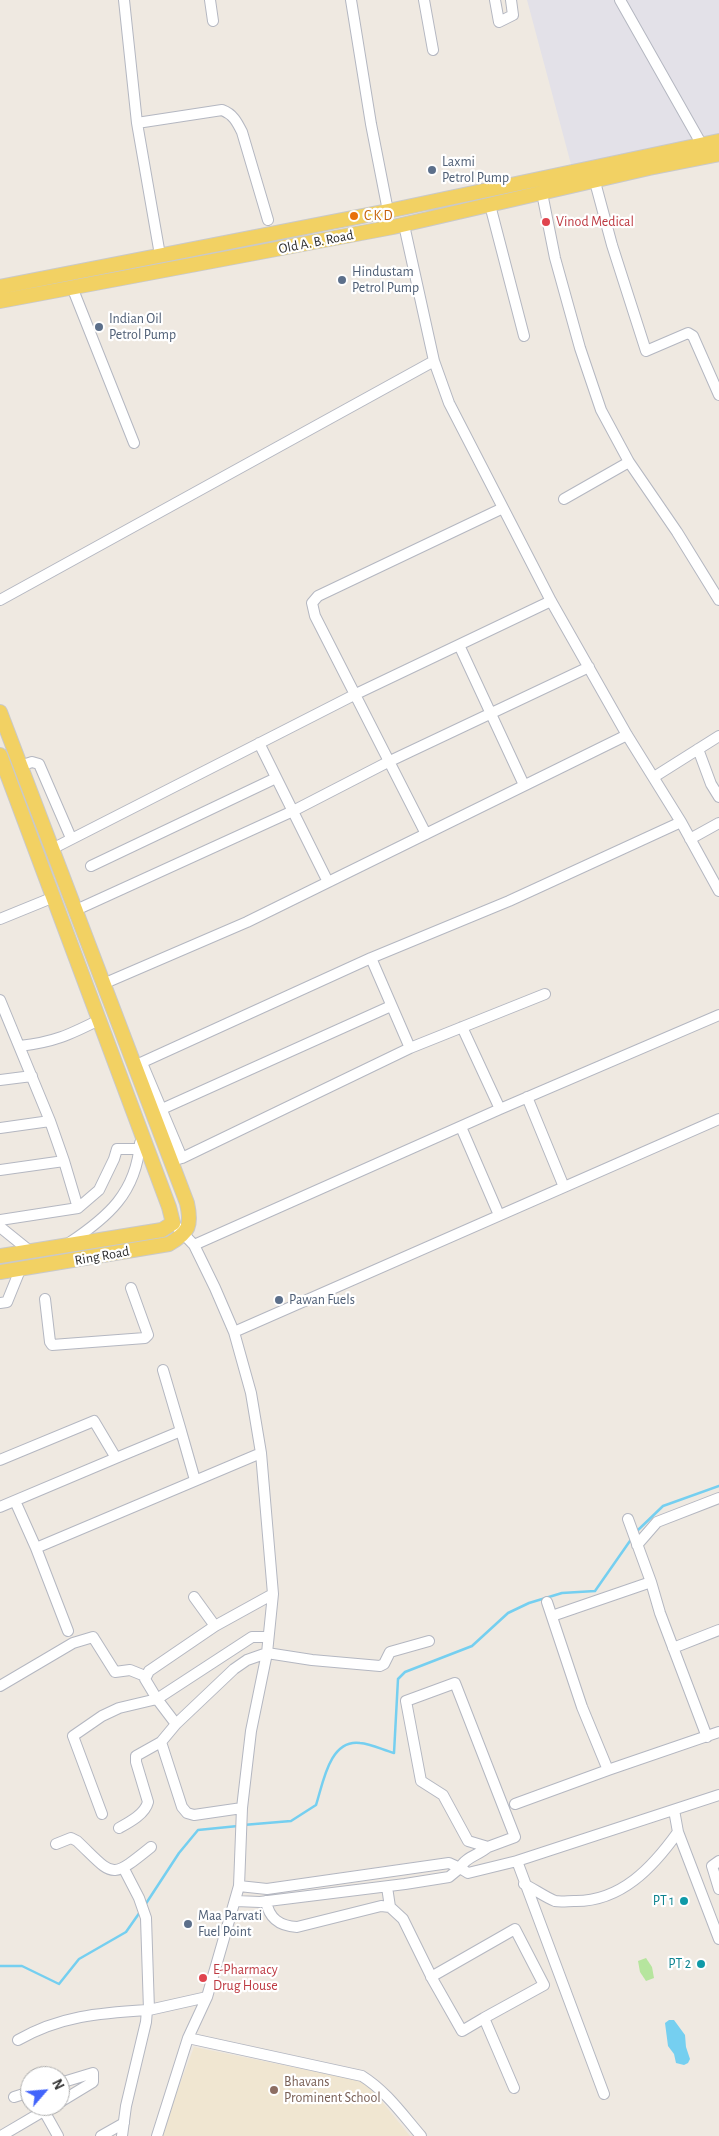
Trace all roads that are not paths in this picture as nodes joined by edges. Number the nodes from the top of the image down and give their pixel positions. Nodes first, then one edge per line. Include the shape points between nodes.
1 (124, 0) edge
2 (210, 0) edge
3 (351, 0) edge
4 (424, 0) edge
5 (495, 0) edge
6 (511, 0) edge
7 (620, 0) edge
8 (213, 21) dead end
9 (434, 50) dead end
10 (137, 123) junction
11 (719, 141) edge
12 (702, 145) junction
13 (719, 154) edge
14 (595, 182) junction
15 (542, 193) junction
16 (490, 205) junction
17 (388, 211) junction
18 (268, 220) dead end
19 (404, 225) junction
20 (160, 256) junction
21 (0, 287) edge
22 (72, 287) junction
23 (0, 301) edge
24 (524, 336) dead end
25 (434, 361) junction
26 (719, 394) edge
27 (134, 444) dead end
28 (629, 462) junction
29 (564, 499) dead end
30 (503, 508) junction
31 (0, 600) edge
32 (719, 600) edge
33 (551, 601) junction
34 (459, 645) junction
35 (588, 667) junction
36 (356, 694) junction
37 (0, 712) edge
38 (491, 714) junction
39 (627, 735) junction
40 (719, 736) edge
41 (259, 743) junction
42 (698, 750) junction
43 (0, 755) edge
44 (388, 762) junction
45 (20, 766) junction
46 (654, 777) junction
47 (276, 778) junction
48 (524, 785) junction
49 (719, 797) edge
50 (293, 811) junction
51 (681, 822) junction
52 (719, 823) edge
53 (426, 834) junction
54 (71, 838) junction
55 (690, 839) junction
56 (52, 849) junction
57 (91, 866) dead end
58 (328, 882) junction
59 (719, 891) edge
60 (54, 897) junction
61 (76, 910) junction
62 (0, 919) edge
63 (372, 958) junction
64 (104, 984) junction
65 (545, 994) dead end
66 (0, 1000) edge
67 (391, 1006) junction
68 (719, 1015) edge
69 (99, 1020) junction
70 (462, 1027) junction
71 (20, 1046) junction
72 (410, 1048) junction
73 (138, 1065) junction
74 (32, 1076) junction
75 (0, 1080) edge
76 (527, 1098) junction
77 (162, 1109) junction
78 (500, 1109) junction
79 (719, 1119) edge
80 (50, 1121) junction
81 (461, 1126) junction
82 (0, 1128) edge
83 (141, 1133) junction
84 (140, 1149) junction
85 (176, 1159) junction
86 (64, 1162) junction
87 (0, 1170) edge
88 (564, 1187) junction
89 (78, 1208) junction
90 (499, 1215) junction
91 (0, 1220) edge
92 (173, 1223) junction
93 (0, 1227) edge
94 (189, 1240) junction
95 (64, 1246) junction
96 (31, 1252) junction
97 (0, 1256) edge
98 (20, 1270) junction
99 (0, 1272) edge
100 (131, 1288) dead end
101 (45, 1299) dead end
102 (0, 1303) edge
103 (234, 1332) junction
104 (163, 1370) dead end
105 (181, 1431) junction
106 (261, 1452) junction
107 (116, 1458) junction
108 (0, 1460) edge
109 (195, 1480) junction
110 (719, 1498) edge
111 (15, 1501) junction
112 (0, 1507) edge
113 (628, 1519) dead end
114 (635, 1538) junction
115 (36, 1548) junction
116 (651, 1582) junction
117 (273, 1594) junction
118 (194, 1597) dead end
119 (547, 1602) dead end
120 (552, 1616) junction
121 (215, 1626) junction
122 (719, 1630) edge
123 (68, 1631) dead end
124 (268, 1637) junction
125 (429, 1641) dead end
126 (673, 1648) junction
127 (267, 1654) junction
128 (145, 1676) junction
129 (0, 1686) edge
130 (157, 1699) junction
131 (176, 1724) junction
132 (719, 1732) edge
133 (707, 1736) junction
134 (161, 1742) junction
135 (608, 1770) junction
136 (719, 1795) edge
137 (515, 1804) dead end
138 (242, 1810) junction
139 (674, 1810) junction
140 (102, 1814) dead end
141 (119, 1828) dead end
142 (678, 1832) junction
143 (56, 1844) dead end
144 (150, 1847) dead end
145 (488, 1847) junction
146 (517, 1861) junction
147 (719, 1861) edge
148 (460, 1868) junction
149 (124, 1869) junction
150 (524, 1884) junction
151 (239, 1886) junction
152 (387, 1886) junction
153 (719, 1889) edge
154 (236, 1901) junction
155 (266, 1901) junction
156 (390, 1908) junction
157 (719, 1939) edge
158 (431, 1977) junction
159 (207, 1997) junction
160 (148, 2010) junction
161 (484, 2018) junction
162 (188, 2038) junction
163 (18, 2040) dead end
164 (70, 2080) edge
165 (514, 2088) dead end
166 (604, 2094) dead end
167 (20, 2095) edge
168 (70, 2096) edge
169 (14, 2097) dead end
170 (35, 2116) edge
171 (51, 2116) edge
172 (124, 2123) junction
173 (1, 2136) edge
174 (58, 2136) edge
175 (101, 2136) edge
176 (122, 2136) edge
177 (158, 2136) edge
178 (420, 2136) edge

1 - 10 street
2 - 8 street
3 - 17 street
4 - 9 street
5 - 6 street via 499,22 514,16
7 - 12 street
10 - 18 street via 222,110 229,112 242,132
10 - 20 street
11 - 12 main road, Old A. B. Road
12 - 17 main road, Old A. B. Road
13 - 14 main road, Old A. B. Road
14 - 15 main road, Old A. B. Road
14 - 26 street via 646,351 688,333 693,336
15 - 16 main road, Old A. B. Road
15 - 28 street via 555,258 594,391
16 - 19 main road, Old A. B. Road
16 - 24 street
17 - 20 main road, Old A. B. Road
19 - 22 main road, Old A. B. Road
19 - 25 street
20 - 21 main road, Old A. B. Road
22 - 23 main road, Old A. B. Road
22 - 27 street
25 - 30 street via 449,402
25 - 31 street
28 - 29 street
28 - 32 street
30 - 33 street
30 - 36 street via 318,596 312,603 315,616
33 - 34 street
33 - 35 street
34 - 36 street
34 - 38 street
35 - 38 street
35 - 39 street
36 - 41 street
36 - 44 street
37 - 45 main road
38 - 44 street
38 - 48 street
39 - 46 street
39 - 48 street
40 - 42 street
41 - 47 street
41 - 54 street
42 - 46 street
42 - 49 street
43 - 60 main road
44 - 50 street
44 - 53 street
45 - 54 street via 32,762 38,764
45 - 56 main road
46 - 51 street
47 - 50 street
47 - 57 street
48 - 53 street
50 - 58 street
50 - 61 street
51 - 55 street
51 - 63 street via 509,901
52 - 55 street
53 - 58 street
54 - 56 street
55 - 59 street
56 - 61 main road
58 - 64 street
60 - 62 street
60 - 69 main road
61 - 64 main road
63 - 67 street
63 - 73 street
64 - 73 main road
65 - 70 street
66 - 71 street
67 - 72 street
67 - 77 street
68 - 76 street
69 - 71 street via 64,1038
69 - 83 main road
70 - 72 street
70 - 78 street
71 - 74 street
72 - 85 street
73 - 77 street
73 - 85 main road
74 - 75 street
74 - 80 street
76 - 78 street
76 - 88 street
77 - 85 street
78 - 81 street
79 - 88 street
80 - 82 street
80 - 86 street
81 - 90 street
81 - 94 street
83 - 84 street
83 - 92 main road
84 - 89 street via 117,1149 99,1190
84 - 95 street via 133,1177 110,1212
85 - 94 main road via 190,1219
86 - 87 street
86 - 89 street
88 - 90 street
89 - 91 street
90 - 103 street
92 - 94 street
92 - 95 main road, Ring Road via 162,1230
93 - 96 street
94 - 98 main road, Ring Road
94 - 103 street
95 - 96 main road, Ring Road
96 - 97 main road, Ring Road
98 - 99 main road, Ring Road
98 - 102 street via 7,1302
100 - 101 street via 148,1335 145,1338 52,1345
103 - 106 street via 252,1393
104 - 105 street
105 - 107 street
105 - 109 street
106 - 109 street
106 - 117 street
107 - 108 street via 94,1421
107 - 111 street
109 - 115 street
110 - 114 street via 657,1522
111 - 112 street
111 - 115 street
113 - 114 street
114 - 116 street
115 - 123 street
116 - 120 street
116 - 126 street
117 - 121 street
117 - 124 street
118 - 121 street
119 - 120 street
120 - 135 street via 582,1706
121 - 128 street via 164,1659
122 - 126 street
124 - 127 street
124 - 130 street via 252,1637
125 - 127 street via 390,1652 380,1666
126 - 133 street
127 - 131 street via 247,1660 234,1669
127 - 138 street via 251,1731
128 - 129 street via 130,1670 115,1672 93,1637 73,1643
128 - 130 street
130 - 131 street
130 - 140 street via 119,1708 73,1736
131 - 134 street
132 - 133 street
133 - 135 street
134 - 138 street via 182,1807 187,1813
134 - 141 street via 135,1758 148,1802 134,1819
135 - 137 street
136 - 139 street
138 - 151 street
139 - 142 street
139 - 146 street
142 - 150 street via 659,1859 635,1881 614,1892 587,1901 556,1901
142 - 157 street
143 - 149 street via 71,1838 106,1869
144 - 149 street
145 - 145 street via 468,1842 443,1795 421,1781 406,1701 455,1683 515,1837
145 - 148 street via 463,1861
146 - 148 street via 468,1872
146 - 150 street
147 - 153 street via 712,1866
148 - 151 street via 449,1863 267,1889
148 - 152 street via 450,1876
149 - 160 street via 146,1918
150 - 166 street
151 - 154 street
152 - 155 street
152 - 156 street
154 - 155 street
154 - 159 street
155 - 156 street via 277,1923 297,1927 381,1906
156 - 158 street via 403,1919
158 - 161 street via 462,2031
158 - 161 street via 515,1929 544,1985
159 - 160 street
159 - 162 street
160 - 163 street via 79,2016 40,2027
160 - 172 street
161 - 165 street
162 - 177 street
162 - 178 street via 362,2076 385,2094
164 - 168 street via 94,2073 93,2082
167 - 169 street
170 - 173 street
171 - 174 street
172 - 175 street
172 - 176 street

